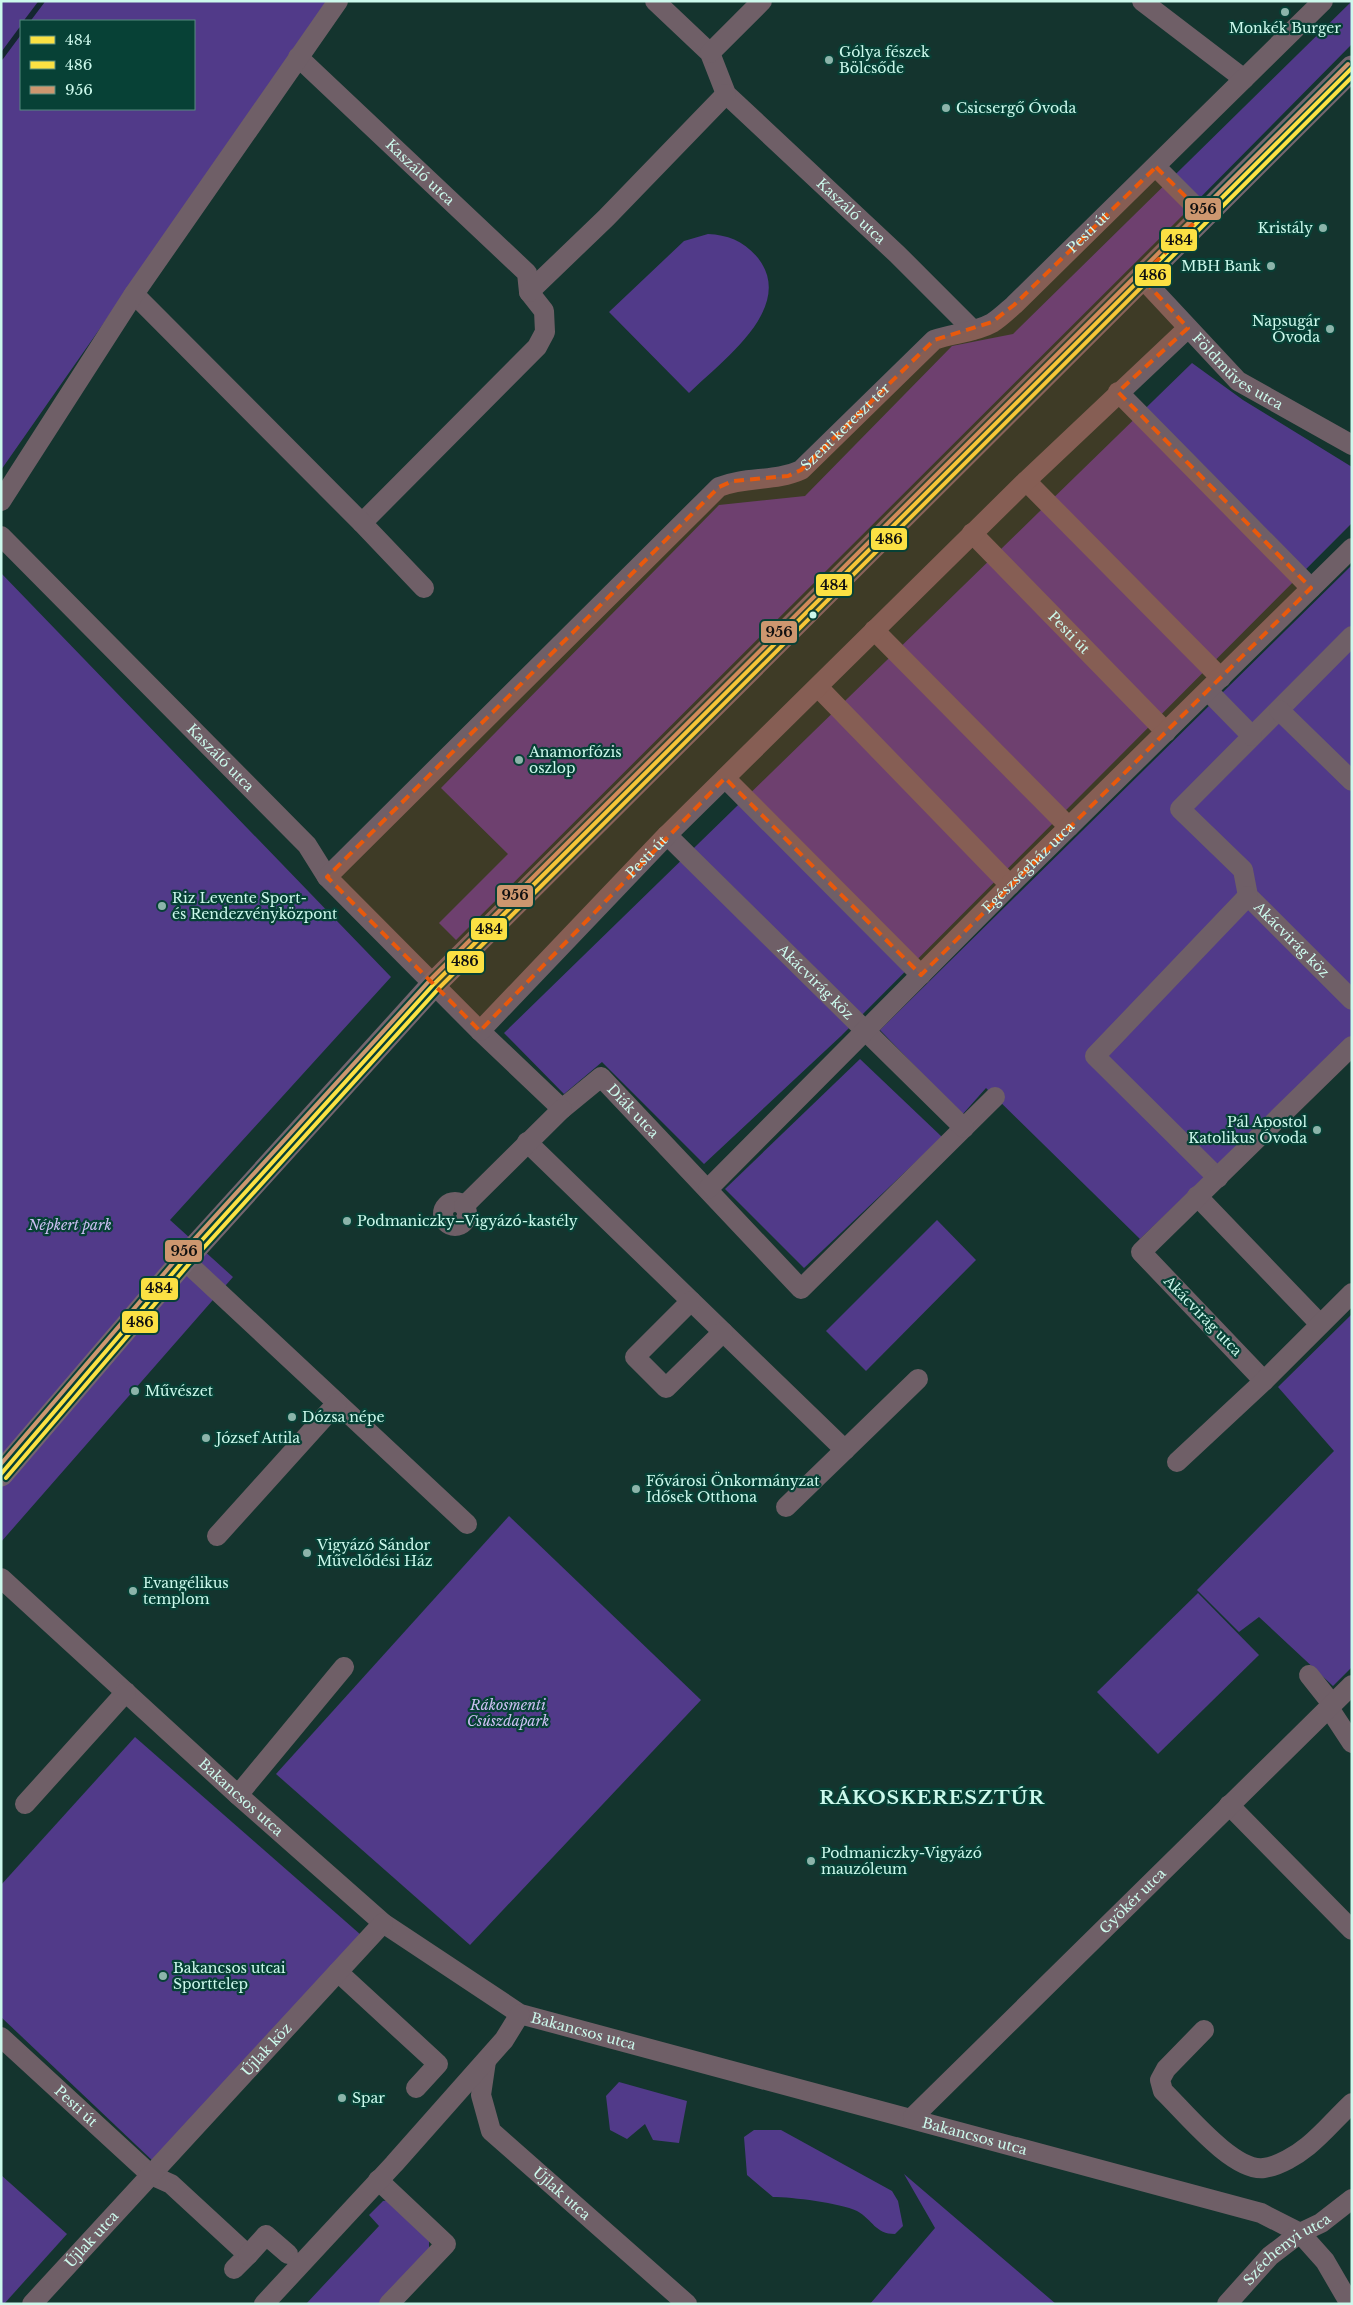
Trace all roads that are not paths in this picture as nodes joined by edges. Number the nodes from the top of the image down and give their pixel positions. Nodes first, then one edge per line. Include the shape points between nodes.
1 (338, 1) edge
2 (654, 1) edge
3 (762, 1) edge
4 (1142, 1) edge
5 (1323, 1) edge
6 (710, 53) junction
7 (298, 57) junction
8 (1352, 68) edge
9 (1244, 78) junction
10 (726, 94) junction
11 (1156, 167) junction
12 (1203, 214) junction
13 (1141, 277) junction
14 (529, 292) junction
15 (134, 294) junction
16 (1188, 328) junction
17 (973, 330) junction
18 (1118, 392) junction
19 (1352, 444) edge
20 (1026, 481) junction
21 (1, 501) edge
22 (362, 523) junction
23 (972, 533) junction
24 (1, 536) edge
25 (1352, 548) edge
26 (424, 588) dead end
27 (1311, 588) junction
28 (874, 630) junction
29 (1352, 636) edge
30 (1214, 684) junction
31 (818, 687) junction
32 (1279, 710) junction
33 (1166, 732) junction
34 (1252, 736) junction
35 (725, 778) junction
36 (1352, 781) edge
37 (1068, 827) junction
38 (667, 834) junction
39 (327, 876) junction
40 (1010, 885) junction
41 (1248, 896) junction
42 (921, 975) junction
43 (434, 984) junction
44 (1352, 1000) edge
45 (480, 1031) junction
46 (866, 1031) junction
47 (1352, 1046) edge
48 (995, 1097) dead end
49 (562, 1109) junction
50 (964, 1128) junction
51 (527, 1142) junction
52 (1218, 1178) junction
53 (708, 1189) junction
54 (1197, 1196) junction
55 (464, 1206) dead end
56 (184, 1260) junction
57 (1352, 1293) edge
58 (692, 1301) junction
59 (1320, 1324) junction
60 (723, 1332) junction
61 (918, 1378) dead end
62 (1264, 1381) junction
63 (337, 1403) junction
64 (845, 1450) junction
65 (1177, 1462) dead end
66 (1, 1474) edge
67 (786, 1506) dead end
68 (467, 1524) dead end
69 (218, 1536) dead end
70 (1, 1578) edge
71 (344, 1667) dead end
72 (1309, 1675) dead end
73 (1352, 1685) edge
74 (126, 1692) junction
75 (1330, 1706) junction
76 (1352, 1743) edge
77 (238, 1795) junction
78 (26, 1804) dead end
79 (1229, 1806) junction
80 (382, 1923) junction
81 (1352, 1930) edge
82 (338, 1972) junction
83 (520, 2014) junction
84 (1204, 2030) dead end
85 (1, 2038) edge
86 (486, 2061) junction
87 (416, 2088) dead end
88 (1352, 2103) edge
89 (913, 2117) junction
90 (151, 2175) junction
91 (378, 2180) junction
92 (1352, 2199) edge
93 (1300, 2234) junction
94 (288, 2254) dead end
95 (32, 2304) edge
96 (264, 2304) edge
97 (389, 2304) edge
98 (688, 2304) edge
99 (1227, 2304) edge
100 (1350, 2304) edge

1 - 7 street
2 - 6 street, Kaszáló utca
3 - 6 street
4 - 9 street
5 - 9 street, Pesti út
6 - 10 street, Kaszáló utca
7 - 14 street, Kaszáló utca via 527,273
7 - 15 street
8 - 12 main road
9 - 11 street, Pesti út
10 - 14 street
10 - 17 street, Kaszáló utca
11 - 12 street
11 - 17 street, Pesti út via 1014,305 992,322
12 - 13 main road
13 - 16 street, Földműves utca
13 - 43 main road
14 - 22 street, Kaszáló utca via 544,311 545,332 537,347
15 - 21 street
15 - 22 street
16 - 18 street, Pesti út
16 - 19 street, Földműves utca via 1238,382
17 - 39 street, Szent kereszt tér via 934,340 801,470 788,476 733,481 719,487
18 - 20 street, Pesti út
18 - 27 street
20 - 23 street, Pesti út
20 - 30 street
22 - 26 street
23 - 28 street, Pesti út
23 - 33 street, Pesti út
24 - 39 street, Kaszáló utca via 307,845
25 - 27 street, Egészségház utca
27 - 30 street, Egészségház utca
28 - 31 street, Pesti út
28 - 37 street
29 - 32 street
30 - 33 street, Egészségház utca
30 - 34 street
31 - 35 street, Pesti út
31 - 40 street
32 - 34 street
32 - 36 street
33 - 37 street, Egészségház utca
34 - 41 street, Akácvirág köz via 1180,809 1243,870
35 - 38 street, Pesti út
35 - 42 street
37 - 40 street, Egészségház utca
38 - 45 street, Pesti út
38 - 46 street, Akácvirág köz
39 - 43 street, Kaszáló utca
40 - 42 street, Egészségház utca
41 - 44 street, Akácvirág köz
41 - 52 street via 1095,1056
42 - 46 street, Egészségház utca
43 - 45 street
43 - 56 main road
45 - 49 street
46 - 50 street, Akácvirág köz
46 - 53 street, Egészségház utca
47 - 52 street
48 - 50 street
49 - 51 street
49 - 53 street, Diák utca via 601,1077
50 - 53 street, Diák utca via 801,1289
51 - 55 street
51 - 58 street
52 - 54 street
54 - 59 street
54 - 62 street, Akácvirág utca via 1141,1252
56 - 63 street
56 - 66 main road
57 - 59 street
58 - 60 street
58 - 60 street via 635,1357 666,1388
59 - 62 street
60 - 64 street
61 - 64 street
62 - 65 street
63 - 68 street
63 - 69 street
64 - 67 street
70 - 74 street, Bakancsos utca
71 - 77 street
72 - 75 street
73 - 75 street, Gyökér utca
74 - 77 street, Bakancsos utca
74 - 78 street
75 - 76 street
75 - 79 street, Gyökér utca
77 - 80 street, Bakancsos utca
79 - 81 street
79 - 89 street, Gyökér utca
80 - 82 street, Újlak köz
80 - 83 street, Bakancsos utca
82 - 87 street via 438,2064
82 - 90 street, Újlak köz
83 - 86 street
83 - 89 street, Bakancsos utca
84 - 88 street via 1166,2069 1160,2080 1163,2091 1226,2153 1242,2163 1263,2168 1283,2162 1308,2147
85 - 90 street, Pesti út
86 - 91 street
86 - 98 street, Újlak utca via 481,2095 491,2131
89 - 93 street, Bakancsos utca via 1261,2213
90 - 94 street, Pesti út via 171,2184 241,2262 266,2235
90 - 95 street, Újlak utca
91 - 96 street
91 - 97 street via 446,2244
92 - 93 street, Széchenyi utca via 1321,2223
93 - 99 street, Széchenyi utca via 1270,2256
93 - 100 street, Bakancsos utca via 1325,2261

